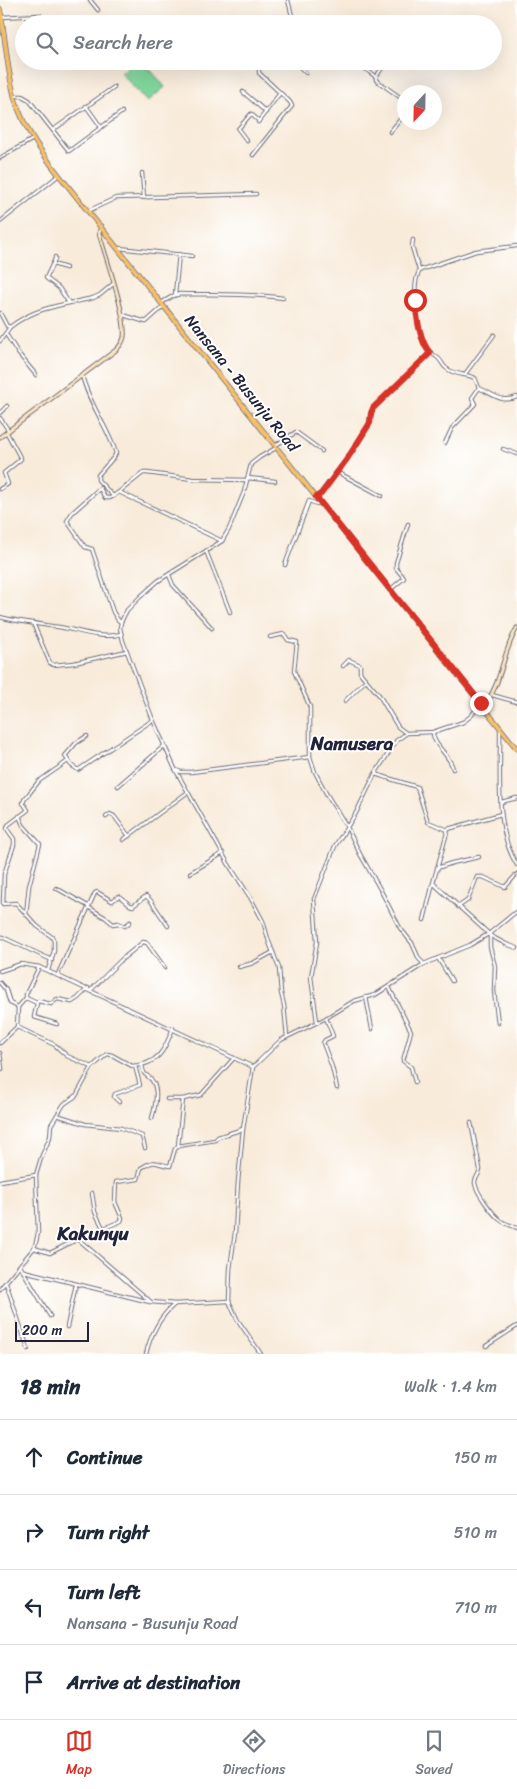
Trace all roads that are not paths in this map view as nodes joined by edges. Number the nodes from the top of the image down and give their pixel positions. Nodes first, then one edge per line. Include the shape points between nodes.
1 (90, 0) edge
2 (288, 0) edge
3 (0, 9) edge
4 (98, 10) dead end
5 (292, 15) edge
6 (15, 16) edge
7 (2, 17) junction
8 (259, 70) edge
9 (367, 70) edge
10 (381, 70) edge
11 (376, 77) junction
12 (114, 87) dead end
13 (243, 92) dead end
14 (280, 93) junction
15 (397, 95) edge
16 (14, 96) junction
17 (86, 106) junction
18 (122, 112) dead end
19 (266, 112) junction
20 (397, 124) edge
21 (101, 127) junction
22 (53, 130) junction
23 (390, 132) dead end
24 (33, 138) junction
25 (247, 141) dead end
26 (253, 155) dead end
27 (0, 158) edge
28 (142, 173) dead end
29 (59, 175) junction
30 (256, 194) dead end
31 (144, 198) junction
32 (88, 211) junction
33 (0, 222) edge
34 (101, 225) junction
35 (413, 240) dead end
36 (517, 246) edge
37 (117, 248) junction
38 (179, 254) junction
39 (192, 256) dead end
40 (55, 257) dead end
41 (52, 264) junction
42 (66, 268) dead end
43 (419, 271) junction
44 (113, 284) junction
45 (175, 295) junction
46 (283, 298) dead end
47 (69, 303) junction
48 (163, 304) junction
49 (0, 313) edge
50 (122, 315) junction
51 (10, 327) junction
52 (6, 334) junction
53 (494, 335) dead end
54 (0, 341) edge
55 (430, 353) junction
56 (82, 374) junction
57 (465, 374) junction
58 (36, 375) dead end
59 (479, 388) junction
60 (517, 397) edge
61 (7, 406) dead end
62 (0, 413) edge
63 (0, 418) edge
64 (8, 432) junction
65 (0, 437) edge
66 (445, 443) dead end
67 (277, 446) junction
68 (503, 449) dead end
69 (322, 452) dead end
70 (517, 454) edge
71 (337, 472) junction
72 (247, 479) junction
73 (275, 481) dead end
74 (0, 489) edge
75 (119, 492) junction
76 (114, 496) junction
77 (382, 496) dead end
78 (316, 497) junction
79 (320, 502) junction
80 (408, 524) dead end
81 (222, 542) junction
82 (206, 551) junction
83 (284, 565) dead end
84 (169, 575) junction
85 (390, 590) junction
86 (230, 612) dead end
87 (0, 617) edge
88 (121, 622) junction
89 (33, 623) junction
90 (212, 628) dead end
91 (517, 628) edge
92 (121, 634) junction
93 (270, 637) dead end
94 (127, 651) junction
95 (343, 666) dead end
96 (366, 680) junction
97 (492, 695) junction
98 (345, 701) dead end
99 (517, 702) edge
100 (482, 704) junction
101 (153, 720) junction
102 (500, 728) junction
103 (433, 732) junction
104 (407, 733) junction
105 (87, 736) dead end
106 (164, 746) junction
107 (517, 748) edge
108 (310, 757) junction
109 (68, 761) junction
110 (176, 769) junction
111 (453, 769) dead end
112 (376, 774) junction
113 (118, 786) dead end
114 (188, 792) junction
115 (517, 798) edge
116 (501, 802) junction
117 (501, 814) junction
118 (19, 816) junction
119 (106, 817) dead end
120 (347, 828) junction
121 (448, 830) junction
122 (129, 836) junction
123 (123, 840) dead end
124 (223, 853) junction
125 (479, 857) dead end
126 (517, 865) edge
127 (437, 868) junction
128 (190, 873) dead end
129 (517, 874) edge
130 (433, 883) junction
131 (56, 888) dead end
132 (1, 905) edge
133 (458, 906) junction
134 (88, 907) junction
135 (517, 911) edge
136 (26, 915) junction
137 (424, 920) dead end
138 (130, 922) dead end
139 (168, 926) dead end
140 (490, 934) junction
141 (0, 936) edge
142 (517, 948) edge
143 (273, 952) junction
144 (438, 958) junction
145 (52, 960) junction
146 (424, 964) junction
147 (39, 966) junction
148 (239, 967) dead end
149 (165, 968) dead end
150 (48, 970) junction
151 (0, 971) edge
152 (58, 974) junction
153 (452, 981) dead end
154 (0, 983) edge
155 (389, 987) junction
156 (90, 989) junction
157 (366, 997) junction
158 (26, 998) junction
159 (37, 1001) junction
160 (18, 1007) junction
161 (326, 1018) junction
162 (317, 1022) junction
163 (498, 1022) dead end
164 (57, 1024) dead end
165 (17, 1027) junction
166 (174, 1028) junction
167 (372, 1029) dead end
168 (287, 1037) junction
169 (0, 1043) edge
170 (0, 1053) edge
171 (234, 1058) junction
172 (142, 1065) junction
173 (135, 1066) junction
174 (92, 1067) junction
175 (253, 1067) junction
176 (2, 1069) dead end
177 (415, 1082) dead end
178 (337, 1088) dead end
179 (167, 1099) dead end
180 (183, 1099) junction
181 (119, 1102) dead end
182 (57, 1115) junction
183 (152, 1118) dead end
184 (471, 1123) dead end
185 (243, 1130) junction
186 (178, 1146) junction
187 (145, 1148) dead end
188 (36, 1175) junction
189 (0, 1182) edge
190 (92, 1193) dead end
191 (103, 1228) junction
192 (517, 1228) edge
193 (78, 1239) junction
194 (34, 1248) junction
195 (20, 1266) junction
196 (24, 1271) junction
197 (6, 1284) junction
198 (76, 1284) junction
199 (0, 1288) edge
200 (230, 1301) junction
201 (152, 1302) junction
202 (174, 1304) junction
203 (50, 1316) dead end
204 (517, 1326) edge
205 (67, 1327) dead end
206 (486, 1346) dead end
207 (28, 1350) dead end
208 (146, 1354) edge
209 (261, 1354) edge

1 - 4 street
2 - 5 street
3 - 7 main road, Nansana - Busunju Road
6 - 7 street
7 - 16 main road, Nansana - Busunju Road
8 - 14 street
9 - 11 street
10 - 11 street
11 - 15 street
12 - 17 street
13 - 19 street
14 - 19 street
14 - 26 street via 291,104 291,109
16 - 22 street via 29,100
16 - 24 main road, Nansana - Busunju Road
17 - 21 street
17 - 22 street
18 - 21 street
19 - 25 street via 258,122 251,114 238,129
20 - 23 street
21 - 22 street via 69,150
24 - 27 street
24 - 29 main road, Nansana - Busunju Road
28 - 31 street
29 - 32 main road, Nansana - Busunju Road
29 - 33 street
30 - 31 street
31 - 32 street via 116,198
32 - 34 main road, Nansana - Busunju Road
34 - 37 main road, Nansana - Busunju Road
34 - 44 street via 99,233
35 - 43 street
36 - 43 street via 476,250
37 - 38 street
37 - 48 main road, Nansana - Busunju Road
38 - 39 street
38 - 45 street
40 - 41 street
41 - 42 street
41 - 47 street via 46,278 59,288
43 - 55 street via 416,283 418,317
44 - 47 street via 100,295
44 - 50 street
45 - 46 street via 252,294
45 - 48 street
47 - 51 street via 36,312
48 - 50 street via 146,322
48 - 67 main road, Nansana - Busunju Road
49 - 51 street
50 - 56 street via 124,331 121,345
51 - 52 street
52 - 54 street
52 - 58 street
53 - 57 street
55 - 57 street via 448,370
55 - 71 street via 373,408 370,423
56 - 64 street
56 - 76 street via 85,388 116,453 97,478
57 - 59 street via 475,378
59 - 60 street via 505,400
59 - 66 street via 472,398 474,406 456,424
61 - 62 street
63 - 64 street
64 - 65 street
64 - 74 street via 21,459 4,473 8,484
67 - 69 street via 296,432
67 - 72 street via 254,461
67 - 78 main road, Nansana - Busunju Road
68 - 70 street
71 - 77 street
71 - 78 street
72 - 73 street
72 - 75 street via 193,479 143,473
72 - 81 street
75 - 76 street
75 - 81 street
76 - 88 street via 106,498 100,488 67,521 85,547 92,549 113,612
78 - 79 main road, Nansana - Busunju Road
79 - 83 street via 309,502
79 - 85 main road, Nansana - Busunju Road
80 - 85 street via 396,563 404,578
81 - 82 street
82 - 84 street
82 - 86 street
84 - 88 street via 140,597
84 - 90 street via 173,585
85 - 100 main road, Nansana - Busunju Road
87 - 89 street
88 - 92 street
89 - 92 street via 112,637
89 - 94 street via 53,666
91 - 97 street
92 - 94 street
93 - 108 street via 284,634 288,640 297,642 294,672 310,707
94 - 101 street
95 - 96 street via 352,660 360,665 360,672
96 - 98 street
96 - 104 street via 398,727
97 - 99 street
97 - 100 street
100 - 102 main road, Nansana - Busunju Road
100 - 103 street via 463,722
101 - 106 street
101 - 109 street via 78,770
102 - 107 main road, Nansana - Busunju Road
102 - 116 street
103 - 104 street
103 - 111 street
104 - 112 street via 397,740
105 - 109 street via 69,750
106 - 110 street
106 - 113 street
108 - 110 street via 192,772
108 - 120 street via 327,796
109 - 118 street via 39,781 24,800 28,810
110 - 114 street
112 - 120 street
112 - 121 street via 418,787 428,822
114 - 122 street
114 - 124 street
115 - 116 street
116 - 117 street
117 - 121 street
117 - 126 street via 507,844
118 - 132 street via 7,828 14,845 4,874
118 - 136 street via 40,844 29,886
119 - 122 street via 114,816
120 - 146 street via 400,928
120 - 162 street via 335,846 314,899 317,942 310,977
121 - 127 street
122 - 123 street
124 - 128 street
124 - 143 street via 263,920
125 - 127 street
127 - 130 street
129 - 133 street via 505,887 477,877 468,900
130 - 133 street
130 - 137 street
131 - 134 street
132 - 136 street via 16,904
133 - 140 street
134 - 138 street via 113,924 125,926
134 - 139 street via 97,892 112,901 119,896 133,906 146,896
134 - 152 street
135 - 140 street
136 - 145 street via 52,937
140 - 142 street
140 - 144 street
140 - 163 street
141 - 145 street
143 - 148 street
143 - 168 street via 280,968
144 - 146 street
144 - 153 street
145 - 150 street
146 - 155 street
147 - 150 street
147 - 151 street via 21,964
147 - 158 street
149 - 156 street via 143,942
150 - 152 street
152 - 156 street
154 - 160 street via 10,1003
155 - 157 street
155 - 177 street via 411,1031 403,1061 411,1067
156 - 159 street via 72,1002 57,999 51,1004
156 - 166 street
157 - 161 street
157 - 167 street
158 - 159 street
158 - 160 street
159 - 164 street via 34,1017
160 - 165 street
161 - 162 street
161 - 178 street via 333,1036 323,1043
162 - 168 street
165 - 169 street
165 - 174 street
166 - 171 street
166 - 172 street via 160,1055
168 - 175 street
170 - 176 street
171 - 175 street
171 - 180 street via 201,1095
172 - 173 street
172 - 183 street via 156,1092
173 - 174 street via 106,1054
173 - 181 street via 140,1085 115,1094
174 - 182 street via 76,1096 64,1104
175 - 185 street
179 - 180 street
180 - 186 street
182 - 187 street via 85,1124 121,1128 142,1136
182 - 188 street
184 - 192 street via 480,1171 475,1184 499,1220
185 - 186 street via 215,1140
185 - 200 street
186 - 191 street via 170,1166 151,1162 141,1168 138,1179 116,1182 115,1202 121,1220
188 - 189 street
188 - 194 street via 38,1233
190 - 191 street via 95,1212
191 - 193 street
193 - 194 street via 50,1253
193 - 201 street
194 - 195 street
195 - 196 street
195 - 197 street
196 - 198 street
196 - 203 street
197 - 199 street
197 - 207 street
198 - 201 street
198 - 205 street
200 - 202 street
200 - 209 street via 237,1319
201 - 202 street
202 - 208 street via 157,1327
204 - 206 street

